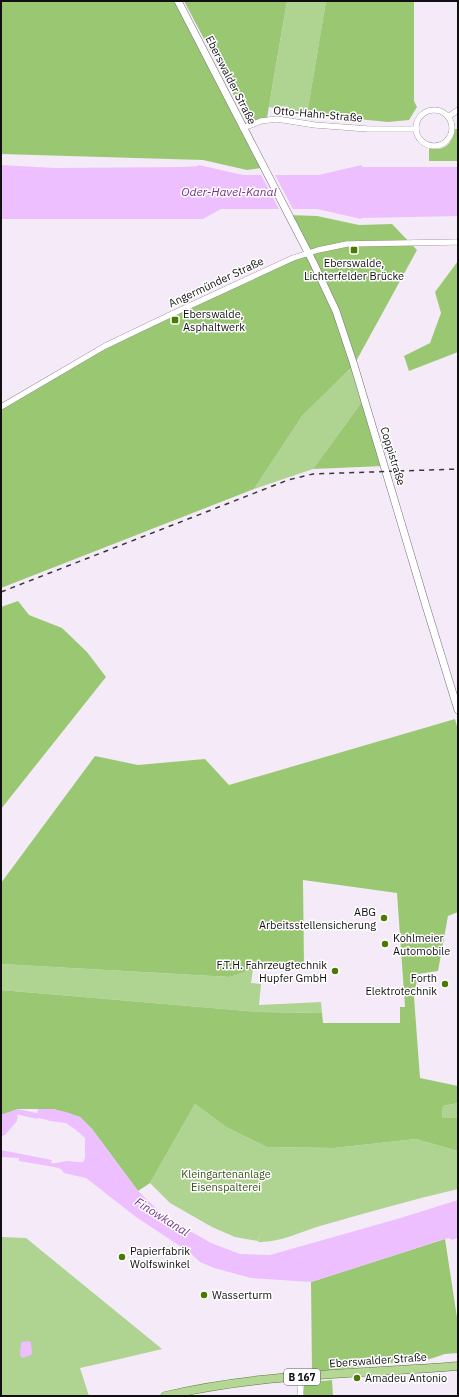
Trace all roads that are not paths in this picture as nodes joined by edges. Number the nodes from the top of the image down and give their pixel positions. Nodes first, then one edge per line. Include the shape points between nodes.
1 (178, 1) edge
2 (458, 110) edge
3 (448, 117) junction
4 (455, 126) edge
5 (243, 128) junction
6 (416, 129) junction
7 (288, 215) joint
8 (458, 242) edge
9 (308, 253) junction
10 (1, 407) edge
11 (458, 710) edge
12 (458, 1366) edge
13 (299, 1377) junction
14 (165, 1396) edge
15 (301, 1396) edge

1 - 5 main road, Eberswalder Straße
2 - 3 street
3 - 4 street
3 - 6 street via 439,111 428,111 419,118
4 - 6 street via 449,138 441,145 435,146 424,143
5 - 6 street, Otto-Hahn-Straße via 264,120 277,119 368,129
5 - 7 main road, Eberswalder Straße
7 - 9 main road, Coppistraße
8 - 9 street, Angermünder Straße via 347,244
9 - 10 street, Angermünder Straße via 244,279 105,346
9 - 11 main road, Coppistraße via 346,339
12 - 13 main road, Eberswalder Straße / B 167
13 - 14 main road, Eberswalder Straße / B 167 via 236,1383
13 - 15 street

